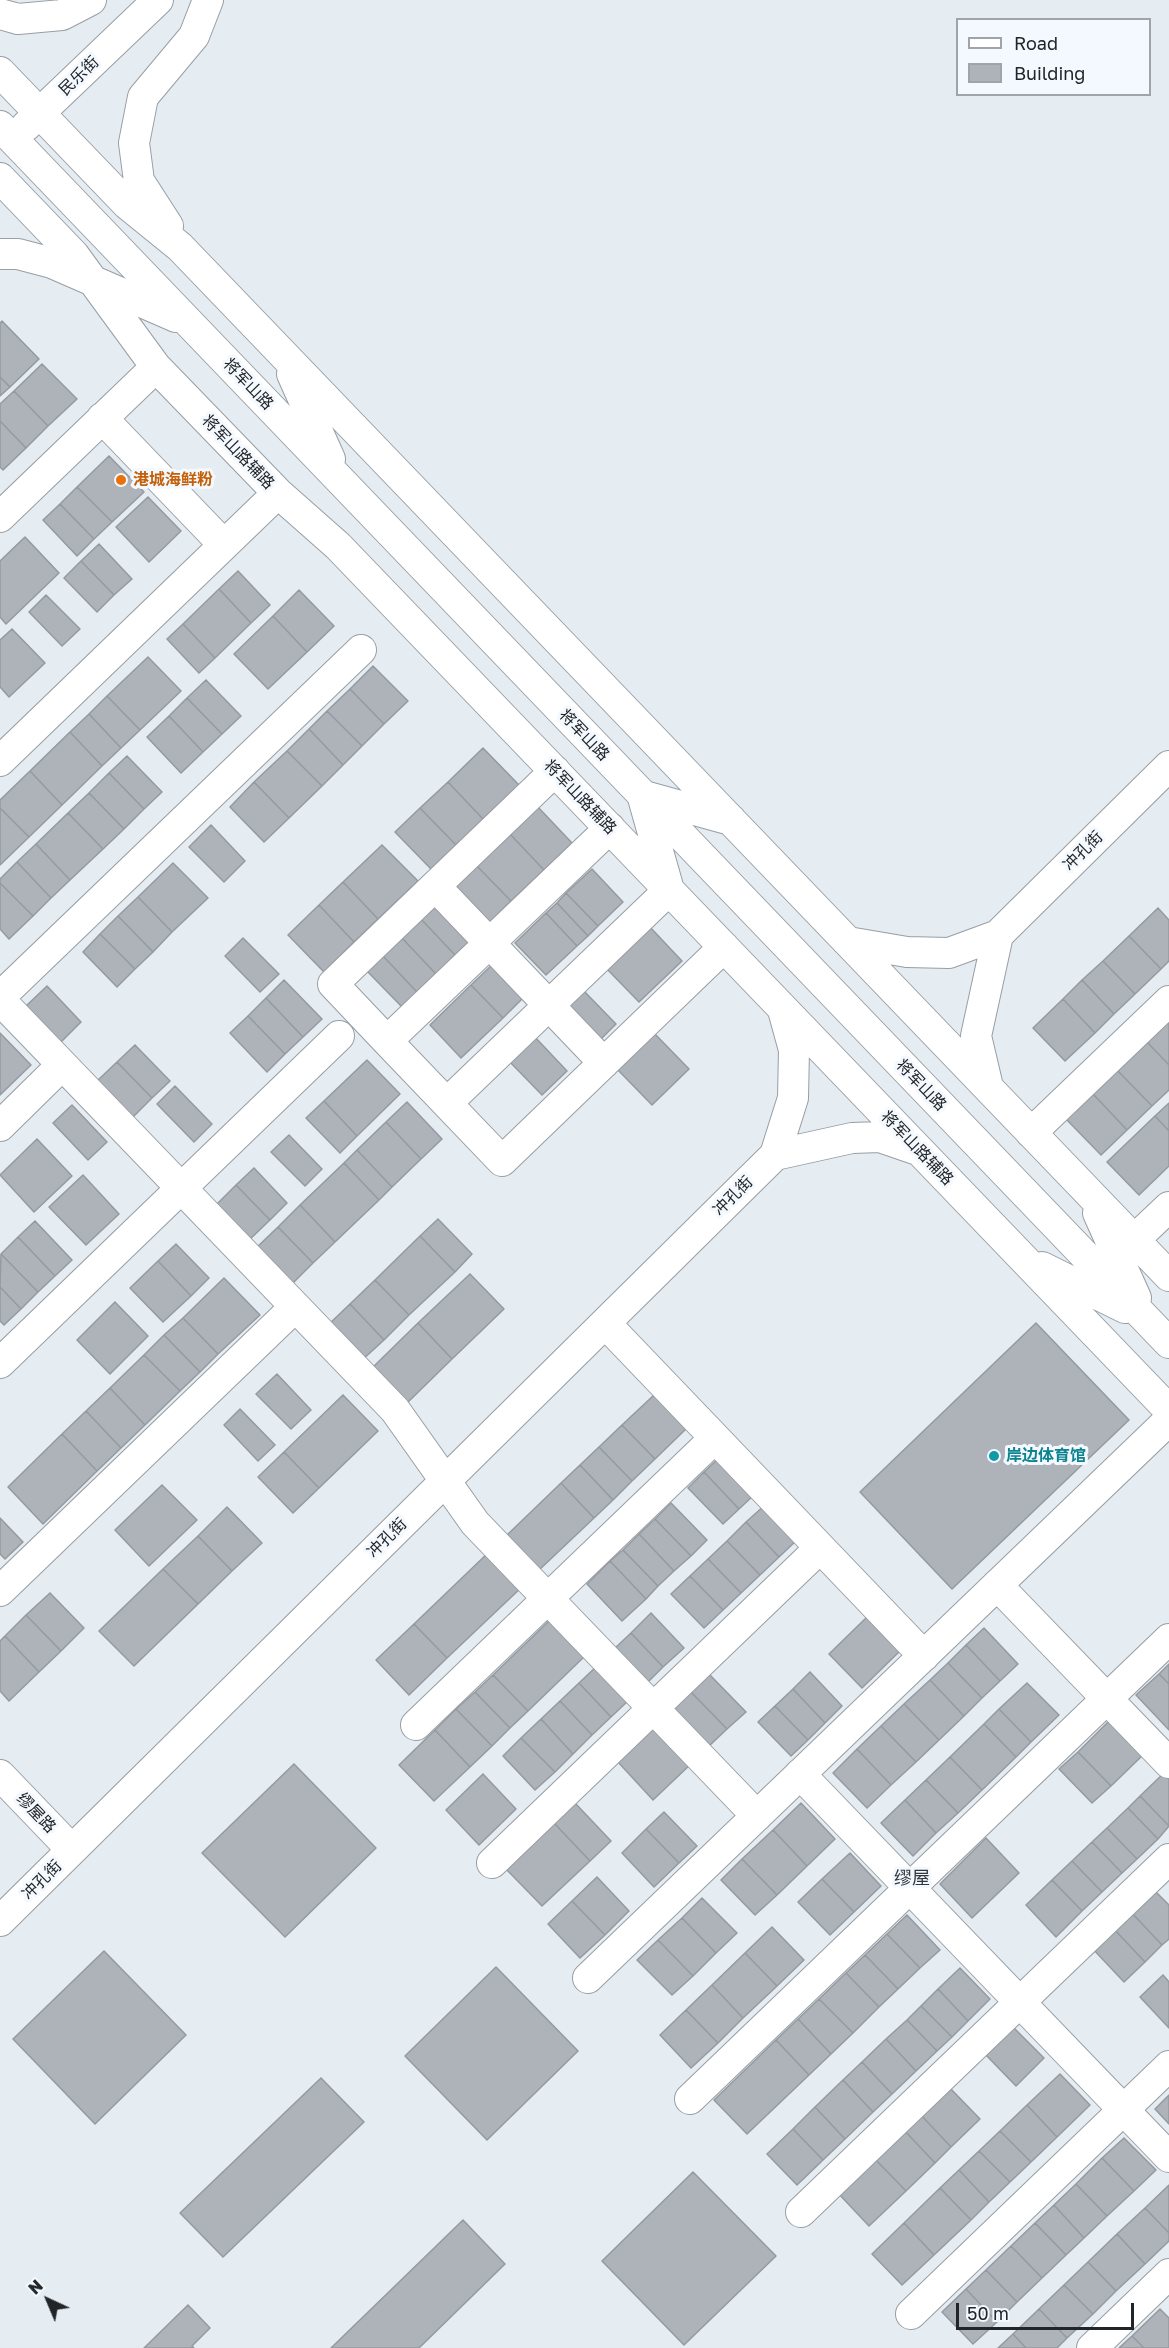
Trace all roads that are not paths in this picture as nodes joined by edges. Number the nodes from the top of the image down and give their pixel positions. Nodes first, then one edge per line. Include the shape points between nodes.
1 (91, 0) edge
2 (158, 0) edge
3 (208, 0) edge
4 (0, 14) edge
5 (0, 72) edge
6 (40, 113) junction
7 (4, 139) edge
8 (0, 178) edge
9 (180, 247) junction
10 (0, 254) edge
11 (93, 281) junction
12 (189, 323) junction
13 (282, 353) junction
14 (156, 367) junction
15 (102, 418) junction
16 (340, 481) junction
17 (278, 494) junction
18 (0, 517) edge
19 (224, 545) junction
20 (361, 650) dead end
21 (0, 761) edge
22 (1169, 766) edge
23 (555, 771) junction
24 (642, 795) junction
25 (731, 820) junction
26 (610, 828) junction
27 (435, 886) junction
28 (669, 890) junction
29 (998, 935) junction
30 (848, 942) junction
31 (489, 943) junction
32 (724, 947) junction
33 (0, 999) edge
34 (1169, 1001) edge
35 (549, 1005) junction
36 (782, 1007) junction
37 (339, 1036) dead end
38 (387, 1041) junction
39 (604, 1063) junction
40 (62, 1065) junction
41 (988, 1088) junction
42 (447, 1103) junction
43 (0, 1125) edge
44 (1031, 1133) junction
45 (920, 1151) junction
46 (775, 1155) junction
47 (181, 1189) junction
48 (1089, 1192) junction
49 (1169, 1207) edge
50 (1134, 1240) junction
51 (1022, 1257) junction
52 (1169, 1276) edge
53 (295, 1307) junction
54 (1144, 1317) junction
55 (604, 1323) junction
56 (1169, 1343) edge
57 (0, 1363) edge
58 (1169, 1410) edge
59 (1169, 1420) edge
60 (715, 1438) junction
61 (445, 1481) junction
62 (820, 1548) junction
63 (997, 1585) junction
64 (0, 1591) edge
65 (548, 1599) junction
66 (1169, 1639) edge
67 (924, 1656) junction
68 (1107, 1699) junction
69 (653, 1708) junction
70 (416, 1725) dead end
71 (1169, 1763) edge
72 (800, 1774) junction
73 (0, 1775) edge
74 (757, 1816) junction
75 (72, 1850) junction
76 (1169, 1859) edge
77 (492, 1863) dead end
78 (910, 1888) junction
79 (0, 1921) edge
80 (588, 1978) dead end
81 (1020, 2002) junction
82 (1169, 2066) edge
83 (690, 2099) dead end
84 (1124, 2110) junction
85 (1169, 2157) edge
86 (801, 2212) dead end
87 (1169, 2274) edge
88 (911, 2314) dead end
89 (1092, 2348) edge

1 - 4 street via 62,15 18,19
2 - 6 street, 民乐街
3 - 9 street via 194,36 143,98 134,143 139,181
5 - 6 street
6 - 7 street, 民乐街
6 - 9 street via 127,204
7 - 12 street, 将军山路
8 - 11 street, 将军山路辅路 via 74,255
9 - 13 street
10 - 11 street via 18,254 52,263
11 - 12 street
11 - 14 street, 将军山路辅路
12 - 16 street, 将军山路
13 - 16 street
13 - 25 street
14 - 15 street
14 - 17 street, 将军山路辅路
15 - 18 street
15 - 19 street
16 - 24 street, 将军山路
17 - 19 street
17 - 23 street, 将军山路辅路 via 339,546
19 - 21 street
20 - 33 street
22 - 29 street, 冲孔街
23 - 26 street, 将军山路辅路
23 - 27 street
24 - 25 street
24 - 28 street
24 - 54 street, 将军山路
25 - 30 street
26 - 28 street, 将军山路辅路
26 - 31 street
27 - 31 street
27 - 38 street via 333,984
28 - 32 street, 将军山路辅路
28 - 35 street
29 - 30 street, 冲孔街 via 949,953 907,952
29 - 41 street via 976,1036
30 - 41 street
31 - 35 street
31 - 38 street
32 - 36 street, 将军山路辅路
32 - 39 street
33 - 40 street
34 - 44 street
35 - 39 street
35 - 42 street
36 - 45 street, 将军山路辅路
36 - 46 street, 冲孔街 via 794,1050 793,1098
37 - 47 street
38 - 42 street
39 - 42 street via 502,1161
40 - 43 street
40 - 47 street
41 - 44 street
44 - 48 street
45 - 46 street via 880,1137 852,1138
45 - 51 street, 将军山路辅路
46 - 55 street, 冲孔街
47 - 53 street
47 - 57 street
48 - 50 street
48 - 54 street
49 - 50 street
50 - 52 street
51 - 54 street
51 - 58 street, 将军山路辅路
53 - 61 street via 395,1410
53 - 64 street
54 - 56 street, 将军山路
55 - 60 street
55 - 61 street, 冲孔街
59 - 63 street
60 - 62 street
60 - 65 street
61 - 65 street via 475,1522
61 - 75 street, 冲孔街
62 - 67 street
62 - 69 street
63 - 67 street
63 - 68 street
65 - 69 street
65 - 70 street
66 - 68 street
67 - 72 street
68 - 71 street
68 - 78 street
69 - 74 street
69 - 77 street
72 - 74 street
72 - 78 street
73 - 75 street, 缪屋路
74 - 80 street
75 - 79 street, 冲孔街
76 - 81 street
78 - 81 street
78 - 83 street
81 - 84 street
81 - 86 street
82 - 84 street
84 - 85 street
84 - 88 street
87 - 89 street

